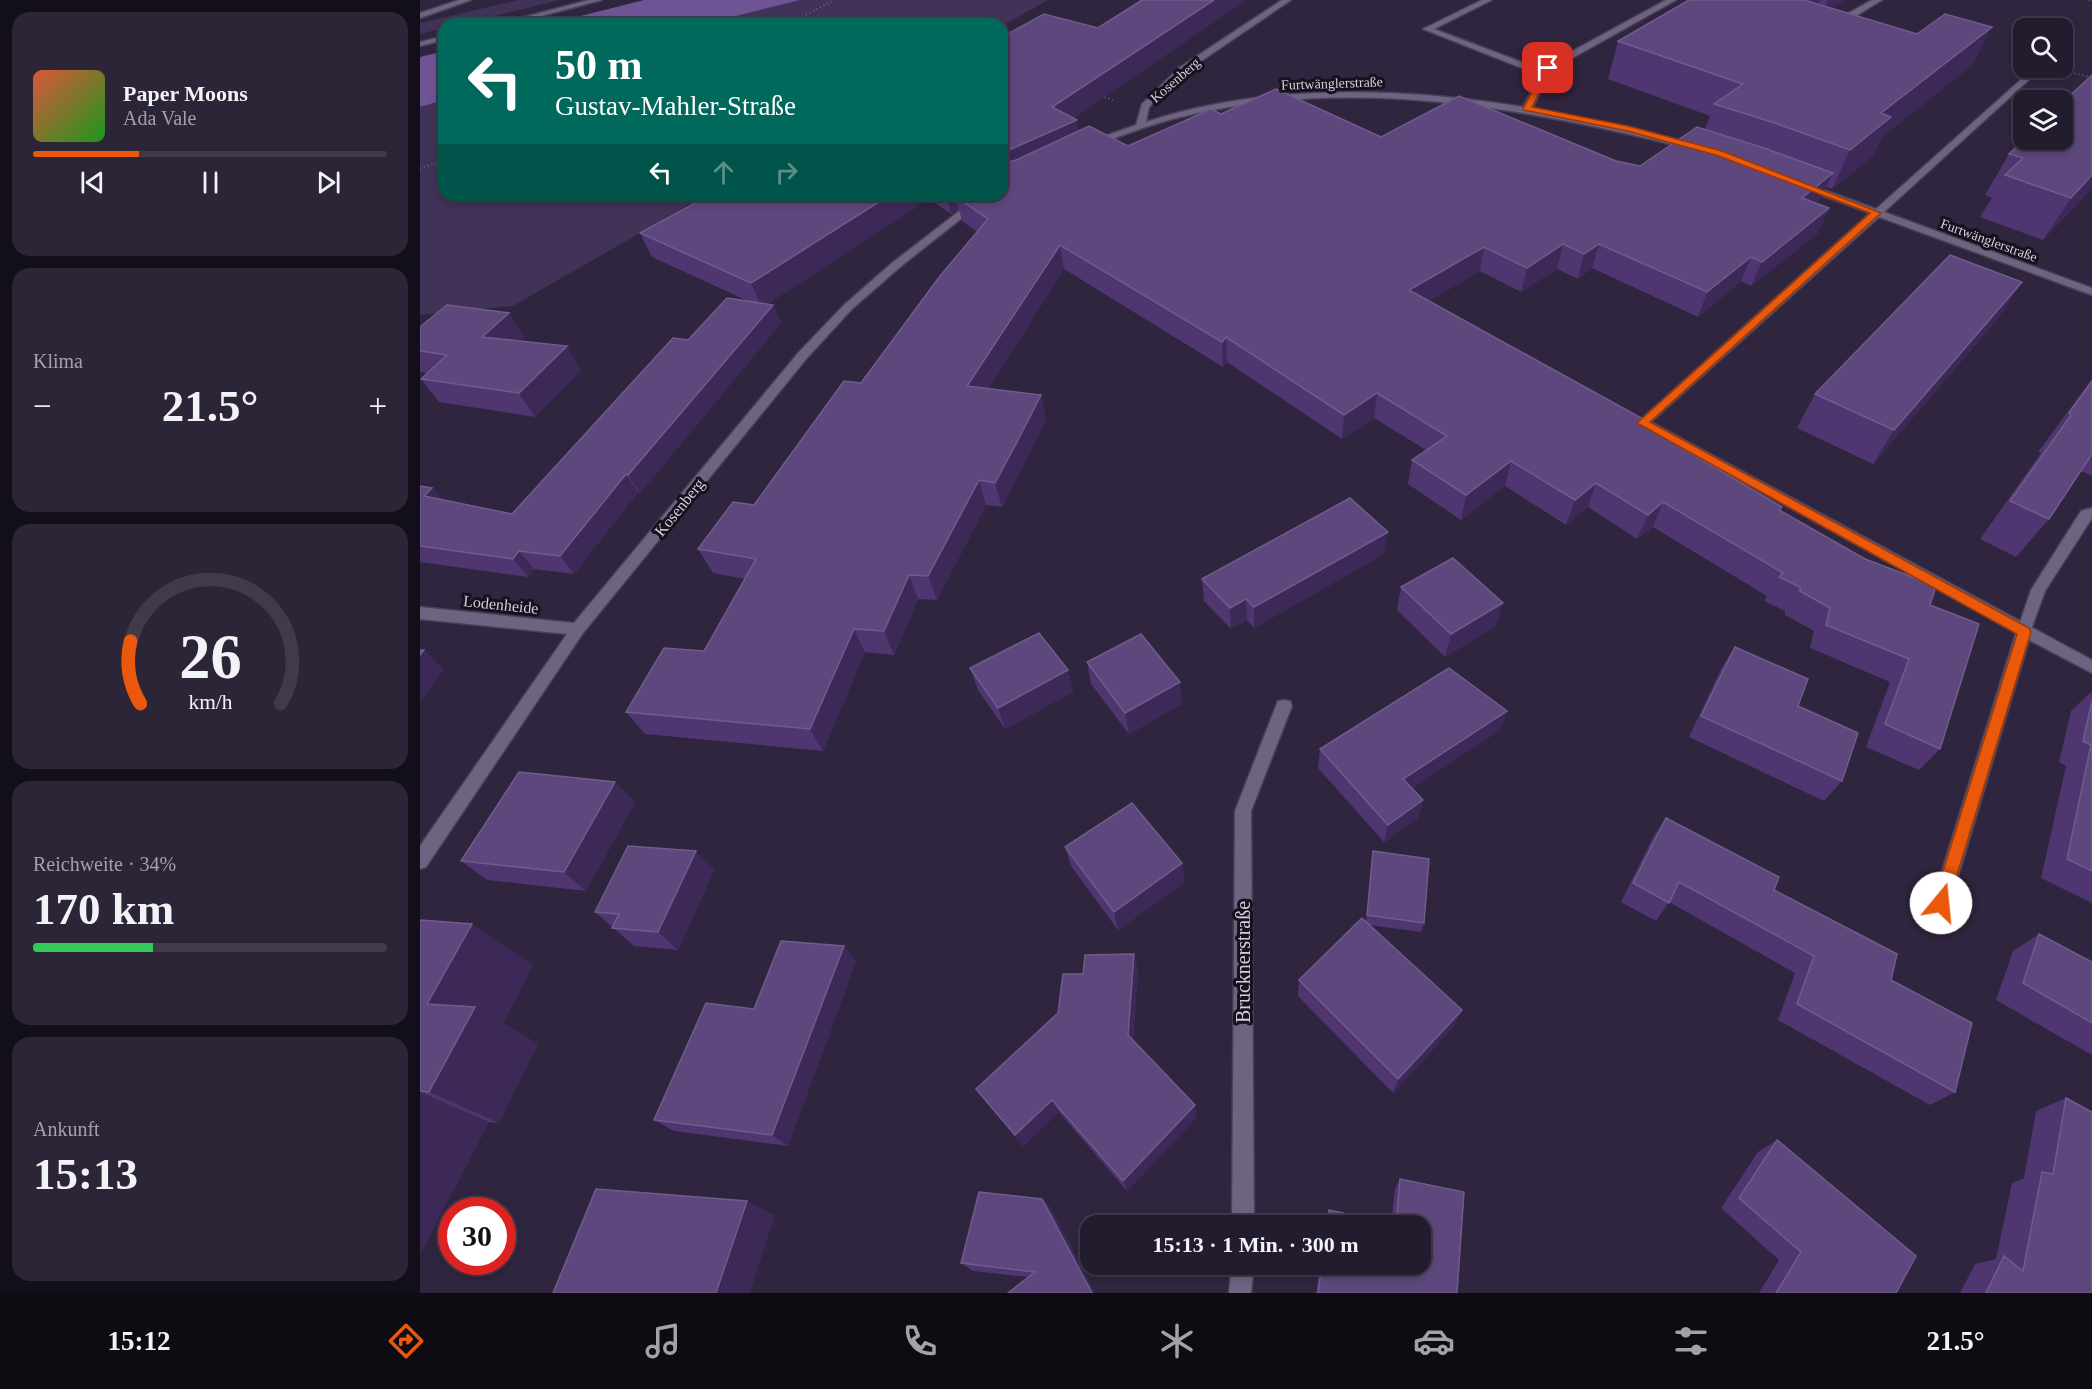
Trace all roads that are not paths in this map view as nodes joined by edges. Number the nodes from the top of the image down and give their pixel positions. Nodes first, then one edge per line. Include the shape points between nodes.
1 (466, 0) edge
2 (598, 0) edge
3 (1287, 0) edge
4 (1488, 0) edge
5 (1672, 0) edge
6 (1878, 0) edge
7 (420, 16) edge
8 (525, 18) edge
9 (1823, 18) edge
10 (438, 40) edge
11 (420, 44) edge
12 (1545, 74) junction
13 (2027, 78) edge
14 (1527, 109) junction
15 (1140, 126) junction
16 (1085, 146) edge
17 (1707, 150) edge
18 (1796, 183) edge
19 (978, 201) edge
20 (1876, 213) junction
21 (2092, 292) edge
22 (2092, 513) edge
23 (420, 614) edge
24 (579, 629) junction
25 (2024, 632) junction
26 (2092, 667) edge
27 (1284, 706) dead end
28 (420, 861) edge
29 (1941, 903) dead end
30 (1243, 1215) edge
31 (1242, 1275) edge
32 (1240, 1293) edge

1 - 7 street
2 - 8 street
3 - 15 street, Kosenberg via 1182,70 1145,106
4 - 12 street via 1427,29
5 - 12 street via 1548,68
6 - 9 street via 1848,17
10 - 11 street
12 - 14 street
13 - 20 street
14 - 15 street, Furtwänglerstraße via 1436,97 1320,95 1191,112
14 - 17 street, Furtwänglerstraße
15 - 16 street
18 - 20 street, Furtwänglerstraße
19 - 24 street, Kosenberg via 896,265 818,339
20 - 21 street, Furtwänglerstraße
20 - 25 street via 1638,420
22 - 25 street via 2086,514 2038,590
23 - 24 street, Lodenheide
24 - 28 street, Kosenberg
25 - 26 street
25 - 29 street
27 - 30 street, Brucknerstraße via 1243,811
31 - 32 street

